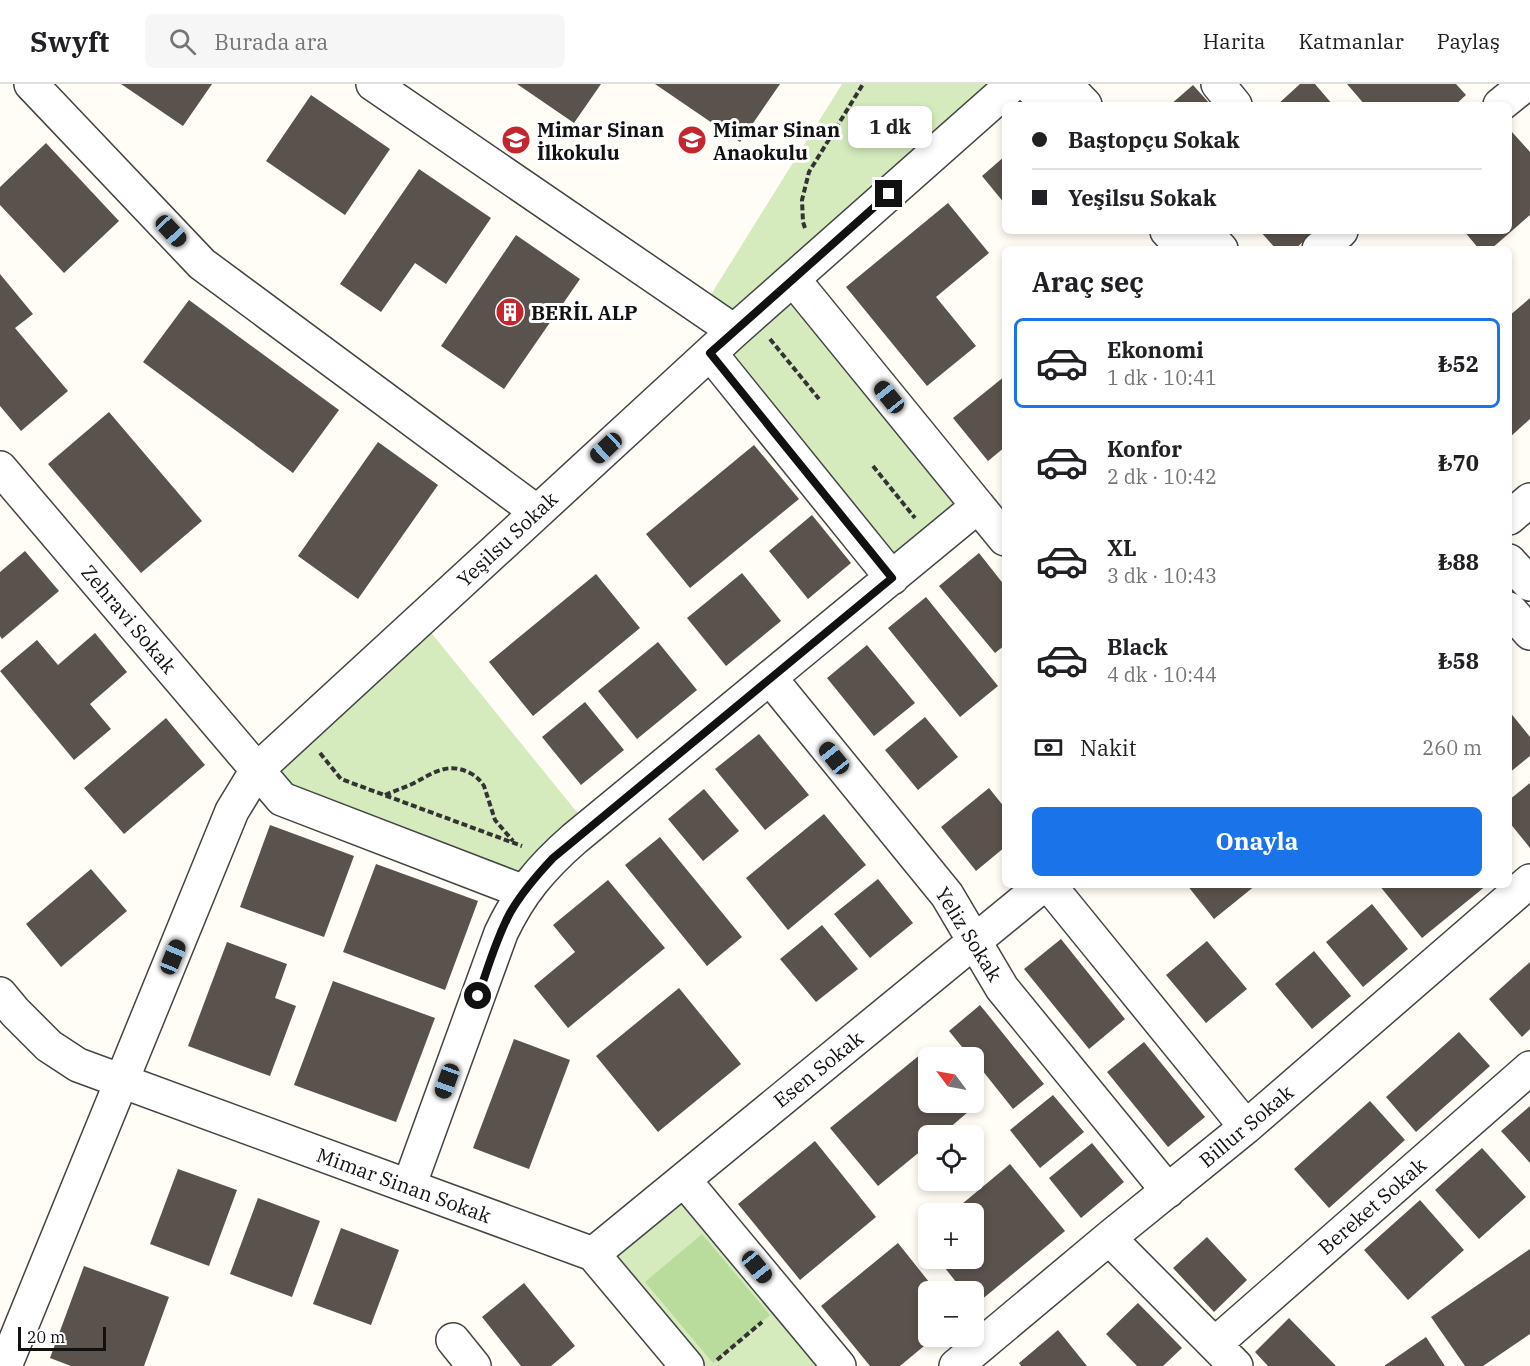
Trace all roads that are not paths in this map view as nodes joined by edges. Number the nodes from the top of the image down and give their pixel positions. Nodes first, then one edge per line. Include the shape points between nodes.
1 (31, 84) edge
2 (373, 84) edge
3 (1013, 84) edge
4 (1028, 84) edge
5 (1065, 84) edge
6 (1218, 84) edge
7 (1526, 84) edge
8 (1045, 102) edge
9 (1081, 102) edge
10 (1233, 102) edge
11 (1504, 102) edge
12 (1170, 234) edge
13 (1207, 234) edge
14 (1338, 234) edge
15 (1181, 246) edge
16 (1218, 246) edge
17 (1323, 246) edge
18 (793, 279) junction
19 (742, 323) junction
20 (710, 353) junction
21 (0, 468) edge
22 (1530, 500) edge
23 (978, 506) junction
24 (537, 512) junction
25 (1512, 515) edge
26 (1002, 535) edge
27 (1512, 564) edge
28 (892, 578) junction
29 (1530, 584) edge
30 (1512, 612) edge
31 (1530, 633) edge
32 (770, 678) junction
33 (257, 770) junction
34 (1530, 880) edge
35 (1039, 888) edge
36 (1051, 888) edge
37 (524, 892) junction
38 (975, 941) junction
39 (0, 994) edge
40 (1530, 1068) edge
41 (122, 1081) junction
42 (1246, 1127) junction
43 (684, 1180) junction
44 (409, 1186) junction
45 (1168, 1191) junction
46 (1109, 1238) junction
47 (593, 1254) junction
48 (453, 1340) dead end
49 (1225, 1355) edge
50 (700, 1365) edge
51 (5, 1366) edge
52 (474, 1366) edge
53 (839, 1366) edge
54 (956, 1366) edge

1 - 24 street via 202,264
2 - 19 street
3 - 18 street, Yeşilsu Sokak
4 - 8 street
5 - 9 street
6 - 10 street
7 - 11 street
12 - 15 street
13 - 16 street
14 - 17 street
18 - 19 street, Yeşilsu Sokak
18 - 23 street
19 - 20 street, Yeşilsu Sokak
20 - 24 street, Yeşilsu Sokak
20 - 28 street
21 - 33 street, Zehravi Sokak
22 - 25 street
23 - 26 street
23 - 28 street
24 - 33 street, Yeşilsu Sokak
27 - 29 street
28 - 32 street
30 - 31 street
32 - 37 street via 553,858
32 - 38 street, Yeliz Sokak via 947,895
33 - 37 street, Zehravi Sokak via 282,799
33 - 41 street, Yeşilsu Sokak via 232,811
34 - 42 street, Billur Sokak
35 - 38 street, Esen Sokak
36 - 42 street
37 - 44 street via 501,933
38 - 43 street, Esen Sokak
38 - 45 street, Yeliz Sokak via 1002,988
39 - 41 street, Mimar Sinan Sokak via 49,1046 78,1065
40 - 49 street, Bereket Sokak
41 - 44 street, Mimar Sinan Sokak
41 - 51 street, Yeşilsu Sokak
42 - 45 street, Billur Sokak
43 - 47 street, Esen Sokak
43 - 53 street
44 - 47 street, Mimar Sinan Sokak
45 - 46 street, Billur Sokak
46 - 49 street, Bereket Sokak
46 - 54 street, Billur Sokak
47 - 50 street, Mimar Sinan Sokak
48 - 52 street

